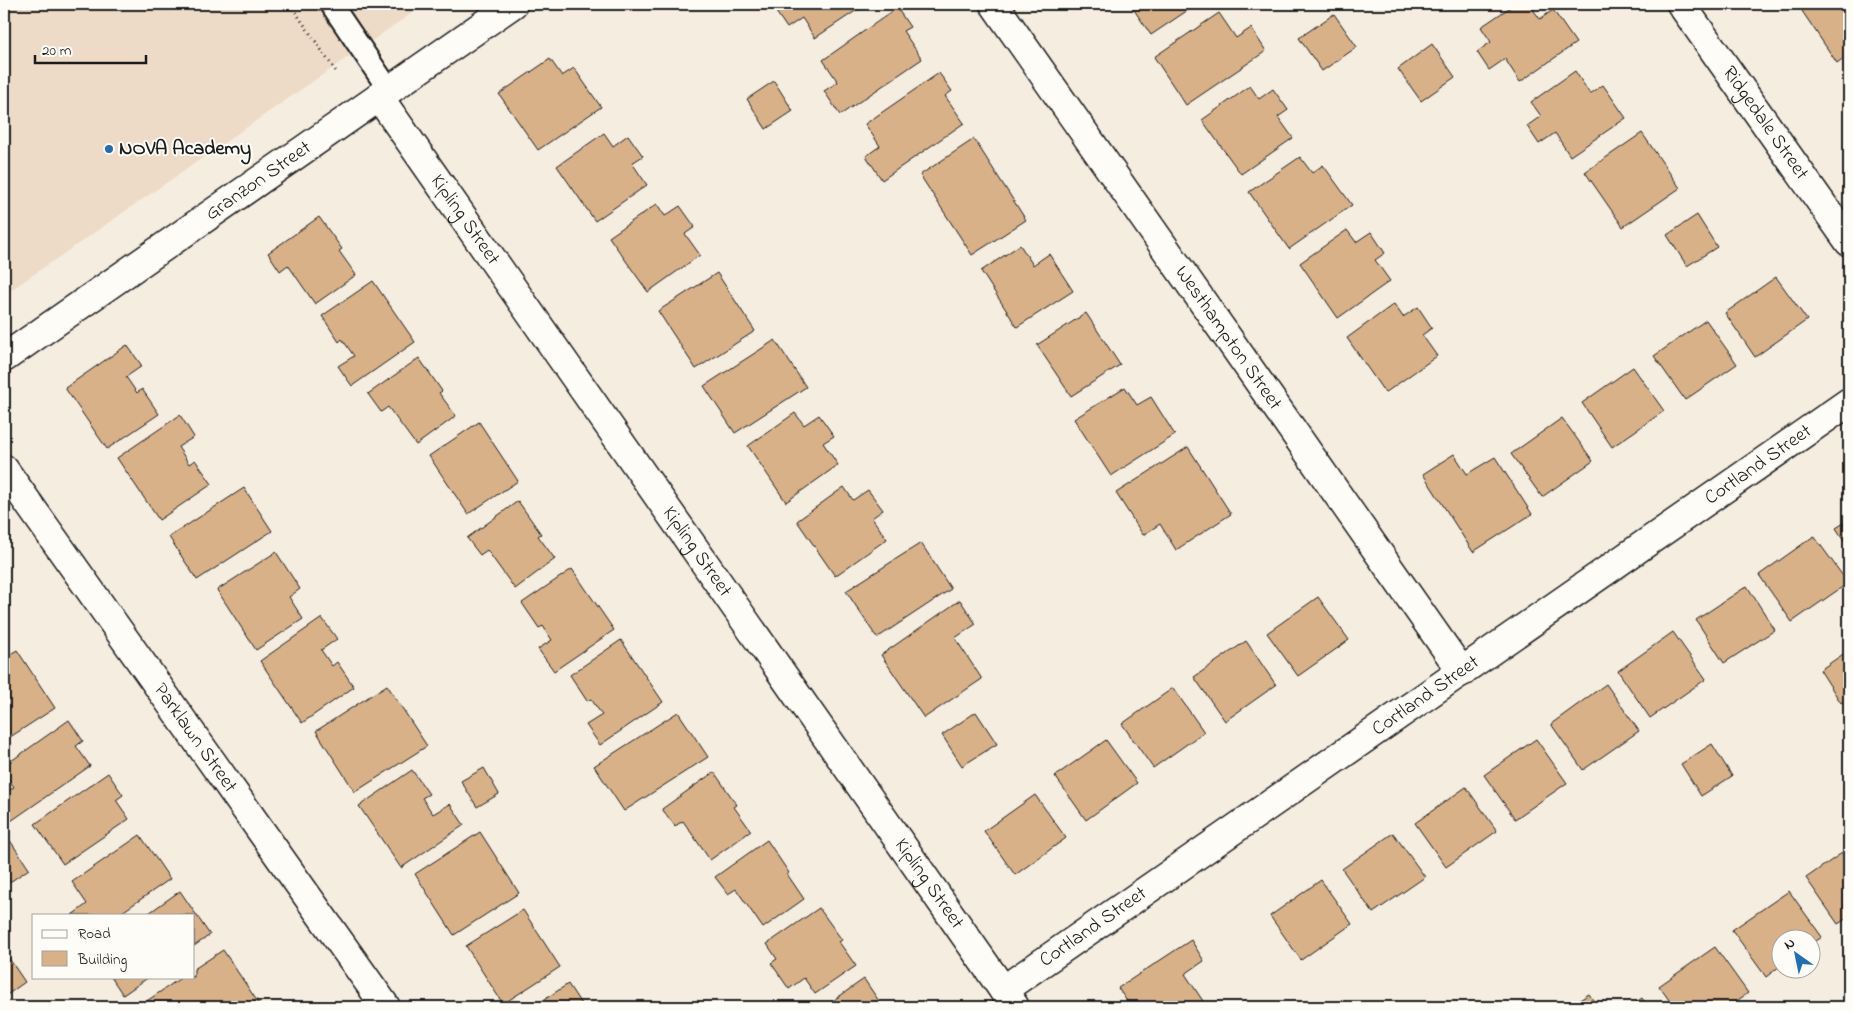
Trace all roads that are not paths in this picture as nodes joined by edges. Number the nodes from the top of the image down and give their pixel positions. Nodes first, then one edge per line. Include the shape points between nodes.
1 (331, 4) edge
2 (513, 4) edge
3 (994, 4) edge
4 (1680, 4) edge
5 (384, 94) junction
6 (1849, 242) edge
7 (4, 358) edge
8 (1849, 402) edge
9 (4, 469) edge
10 (1462, 672) junction
11 (1009, 999) edge
12 (386, 1007) edge

1 - 5 lane
2 - 5 street, Granzon Street
3 - 10 street, Westhampton Street
4 - 6 street, Ridgedale Street
5 - 7 street, Granzon Street
5 - 11 street, Kipling Street
8 - 10 street, Cortland Street
9 - 12 street, Parklawn Street
10 - 11 street, Cortland Street

